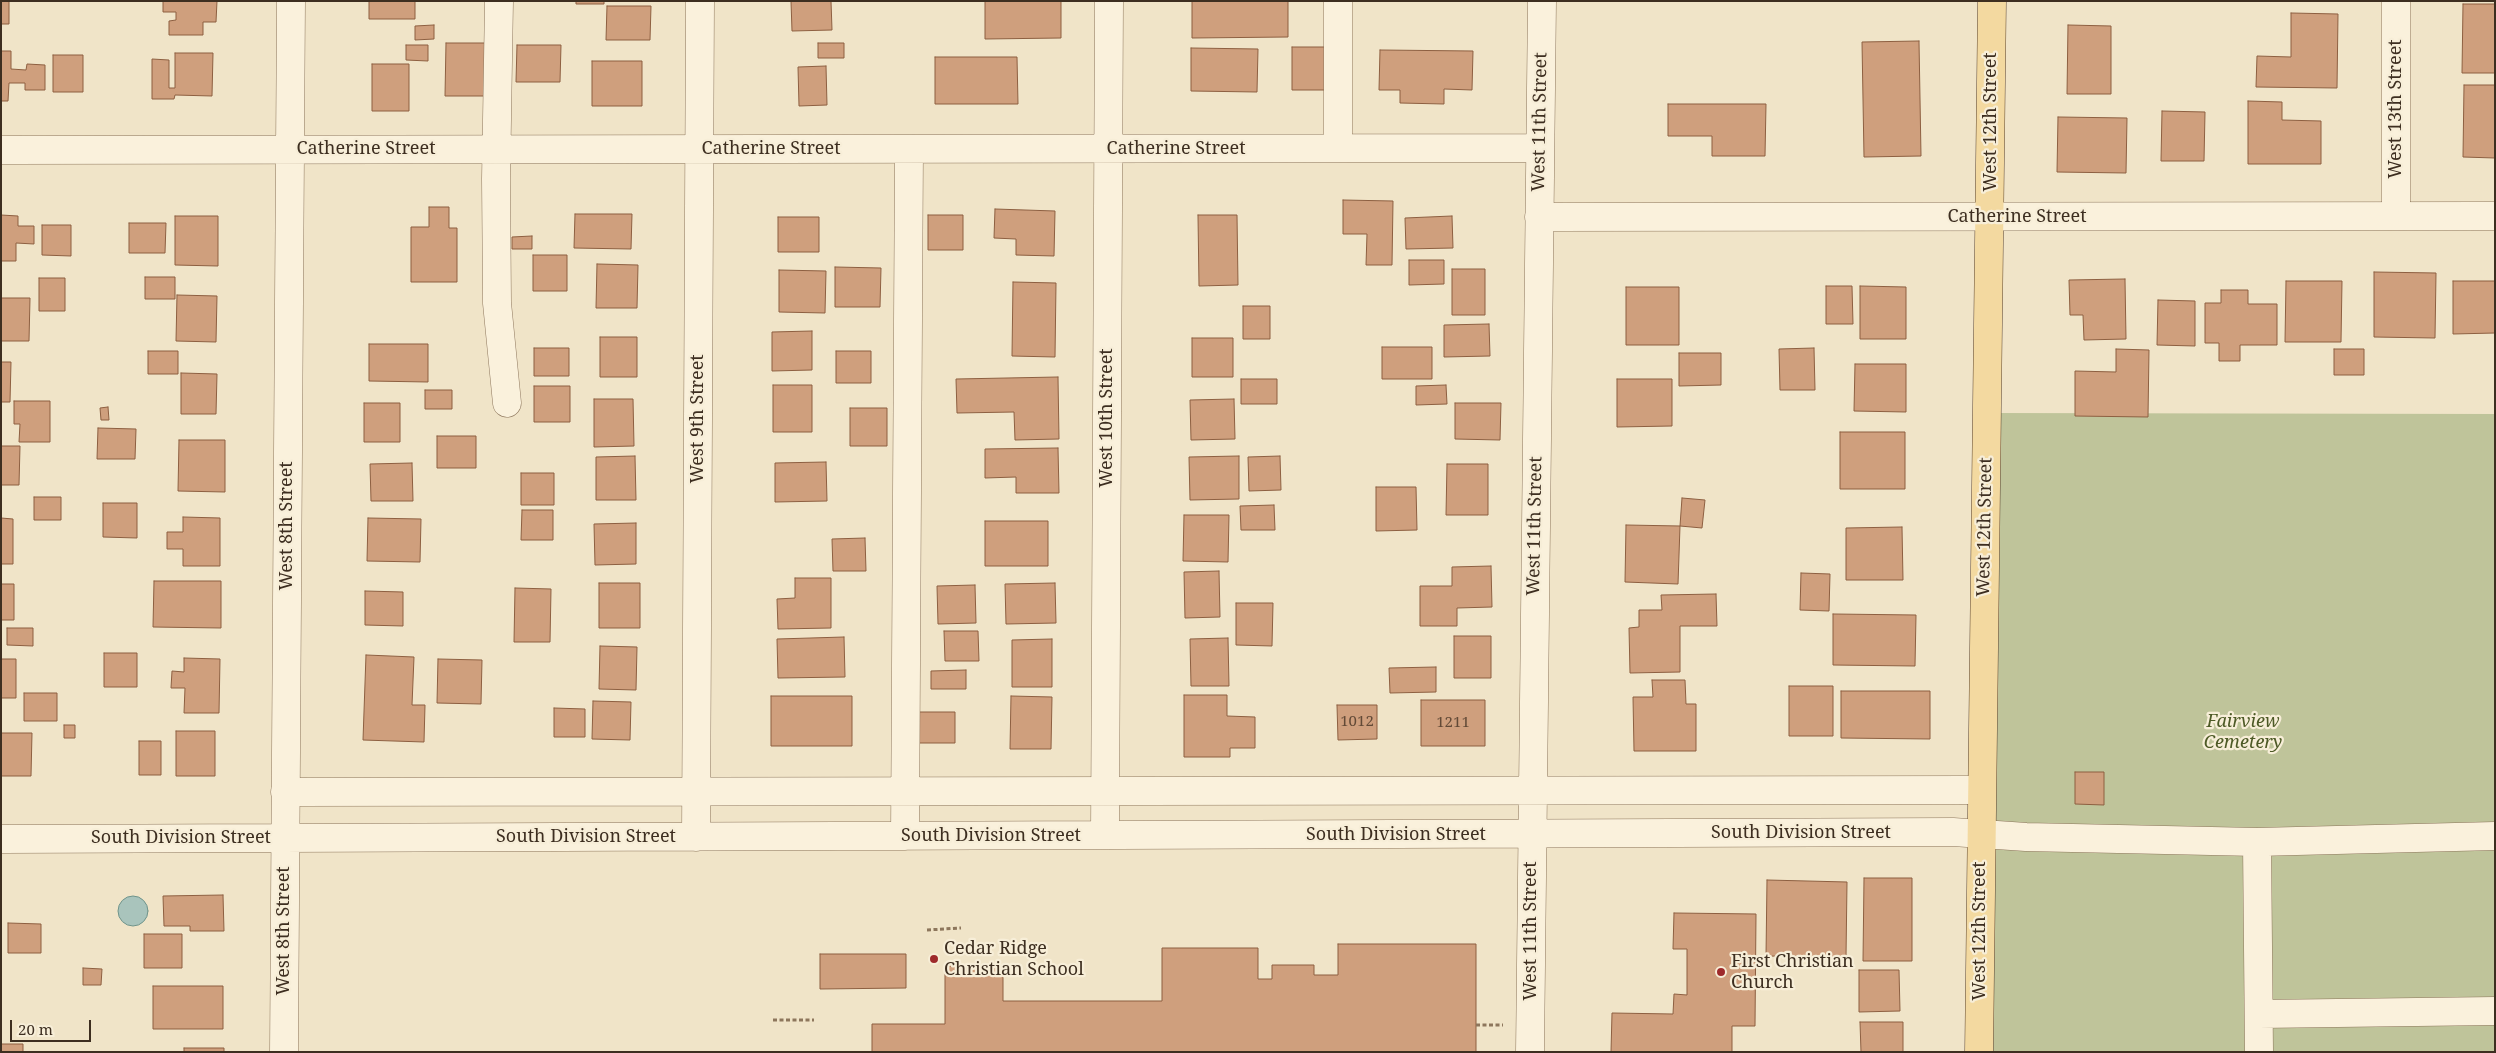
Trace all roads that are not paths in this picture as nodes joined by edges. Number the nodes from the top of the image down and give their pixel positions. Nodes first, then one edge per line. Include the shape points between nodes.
1 (291, 1) edge
2 (500, 1) edge
3 (700, 1) edge
4 (1109, 1) edge
5 (1338, 1) edge
6 (1542, 1) edge
7 (1992, 1) edge
8 (2396, 1) edge
9 (498, 148) junction
10 (1338, 148) junction
11 (1540, 148) junction
12 (909, 149) junction
13 (1108, 149) junction
14 (1, 150) edge
15 (289, 150) junction
16 (700, 150) junction
17 (2396, 216) junction
18 (2495, 216) edge
19 (1539, 217) junction
20 (1990, 217) junction
21 (507, 403) dead end
22 (1532, 790) junction
23 (1981, 790) junction
24 (904, 791) junction
25 (1105, 791) junction
26 (285, 792) junction
27 (696, 792) junction
28 (1980, 833) junction
29 (1532, 834) junction
30 (904, 836) junction
31 (1105, 836) junction
32 (2495, 836) edge
33 (696, 837) junction
34 (285, 838) junction
35 (1, 839) edge
36 (2257, 842) junction
37 (2495, 1011) edge
38 (2259, 1014) junction
39 (284, 1052) edge
40 (1530, 1052) edge
41 (1979, 1052) edge
42 (2259, 1052) edge

1 - 15 street, West 8th Street
2 - 9 street
3 - 16 street, West 9th Street
4 - 13 street, West 10th Street
5 - 10 street
6 - 11 street, West 11th Street
7 - 20 main road, West 12th Street
8 - 17 street, West 13th Street
9 - 15 street, Catherine Street
9 - 16 street, Catherine Street
9 - 21 street via 497,303
10 - 11 street, Catherine Street
10 - 13 street, Catherine Street
11 - 19 street, West 11th Street
12 - 13 street, Catherine Street
12 - 16 street, Catherine Street
12 - 24 street
13 - 25 street, West 10th Street
14 - 15 street, Catherine Street
15 - 26 street, West 8th Street
16 - 27 street, West 9th Street
17 - 18 street, Catherine Street
17 - 20 street, Catherine Street
19 - 20 street, Catherine Street
19 - 22 street, West 11th Street
20 - 23 main road, West 12th Street
22 - 23 street
22 - 25 street
22 - 29 street, West 11th Street
23 - 28 main road, West 12th Street
24 - 25 street
24 - 27 street
24 - 30 street
25 - 31 street, West 10th Street
26 - 27 street
26 - 34 street, West 8th Street
27 - 33 street, West 9th Street
28 - 29 street, South Division Street
28 - 36 street, South Division Street via 2026,837
28 - 41 main road, West 12th Street
29 - 31 street, South Division Street
29 - 40 street, West 11th Street
30 - 31 street, South Division Street
30 - 33 street, South Division Street
32 - 36 street, South Division Street
33 - 34 street, South Division Street
34 - 35 street, South Division Street
34 - 39 street, West 8th Street
36 - 38 street
37 - 38 street
38 - 42 street

